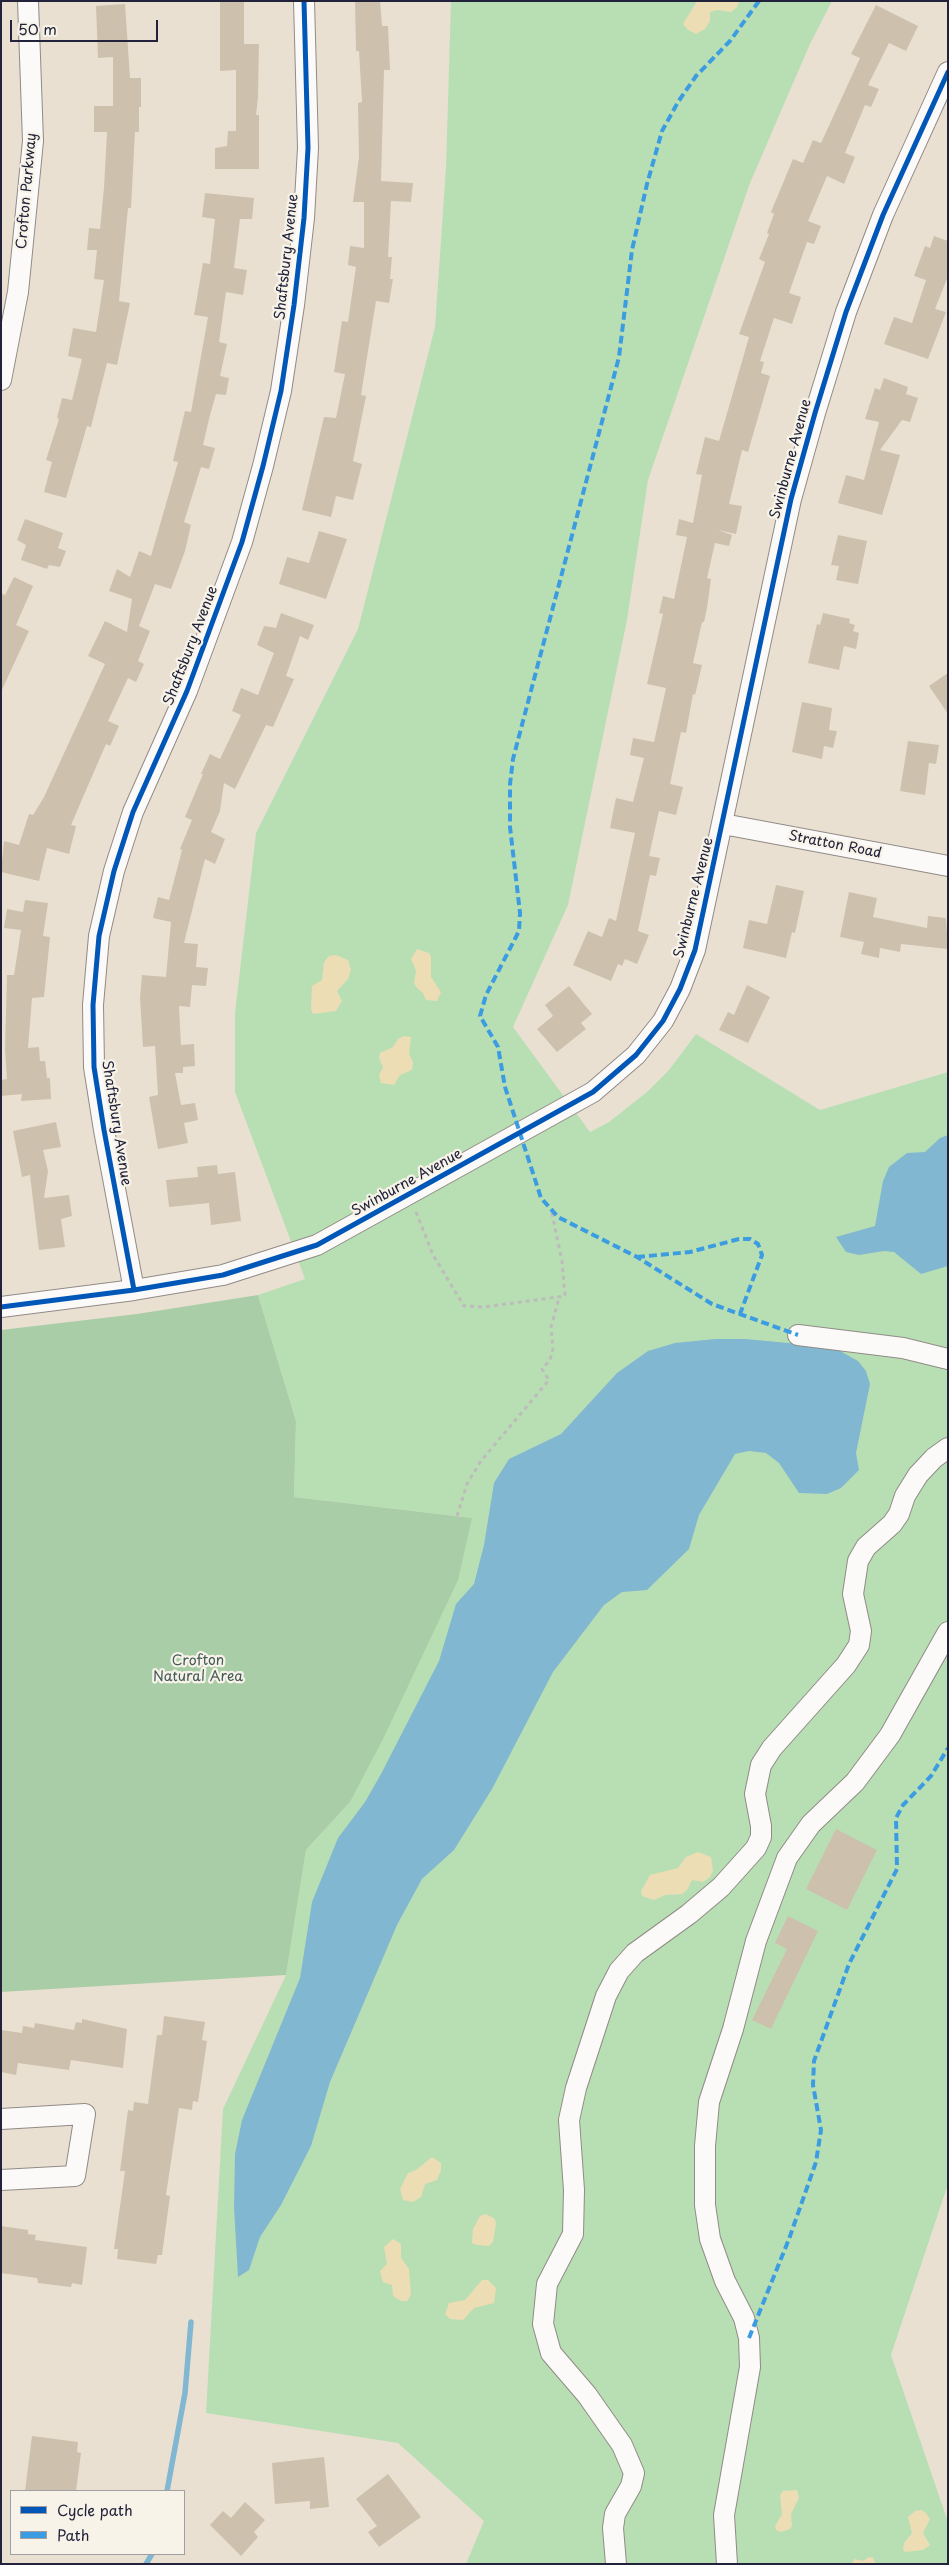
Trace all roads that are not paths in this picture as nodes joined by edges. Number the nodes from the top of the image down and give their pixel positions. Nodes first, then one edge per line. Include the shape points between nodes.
1 (28, 1) edge
2 (304, 1) edge
3 (948, 72) edge
4 (1, 380) edge
5 (723, 824) junction
6 (948, 866) edge
7 (134, 1290) junction
8 (1, 1307) edge
9 (798, 1336) dead end
10 (948, 1359) edge
11 (948, 1448) edge
12 (948, 1632) edge
13 (1, 2119) edge
14 (1, 2180) edge
15 (616, 2564) edge
16 (728, 2564) edge

1 - 4 street, Crofton Parkway via 33,141 18,292
2 - 7 street, Shaftsbury Avenue via 308,148 304,218 281,391 242,542 187,691 133,812 114,871 99,936 93,1005 94,1067
3 - 5 street, Swinburne Avenue via 880,224 846,312 815,413 791,499
5 - 6 street, Stratton Road
5 - 7 street, Swinburne Avenue via 695,950 680,989 663,1021 636,1055 593,1092 317,1245 223,1275
7 - 8 street, Swinburne Avenue
9 - 10 street via 903,1348
11 - 15 street via 918,1475 899,1514 866,1547 858,1561 853,1594 861,1631 859,1645 846,1665 772,1748 761,1765 755,1794 761,1837 756,1848 721,1887 690,1914 635,1953 619,1971 606,1996 576,2088 569,2120 574,2190 573,2234 547,2284 543,2324 551,2353 622,2445 634,2473 631,2486 615,2514
12 - 16 street via 890,1736 855,1782 811,1824 787,1858 756,1941 733,2029 709,2102 705,2197 710,2239 725,2281 744,2318 749,2338 750,2367 724,2515
13 - 14 street via 85,2114 75,2176

